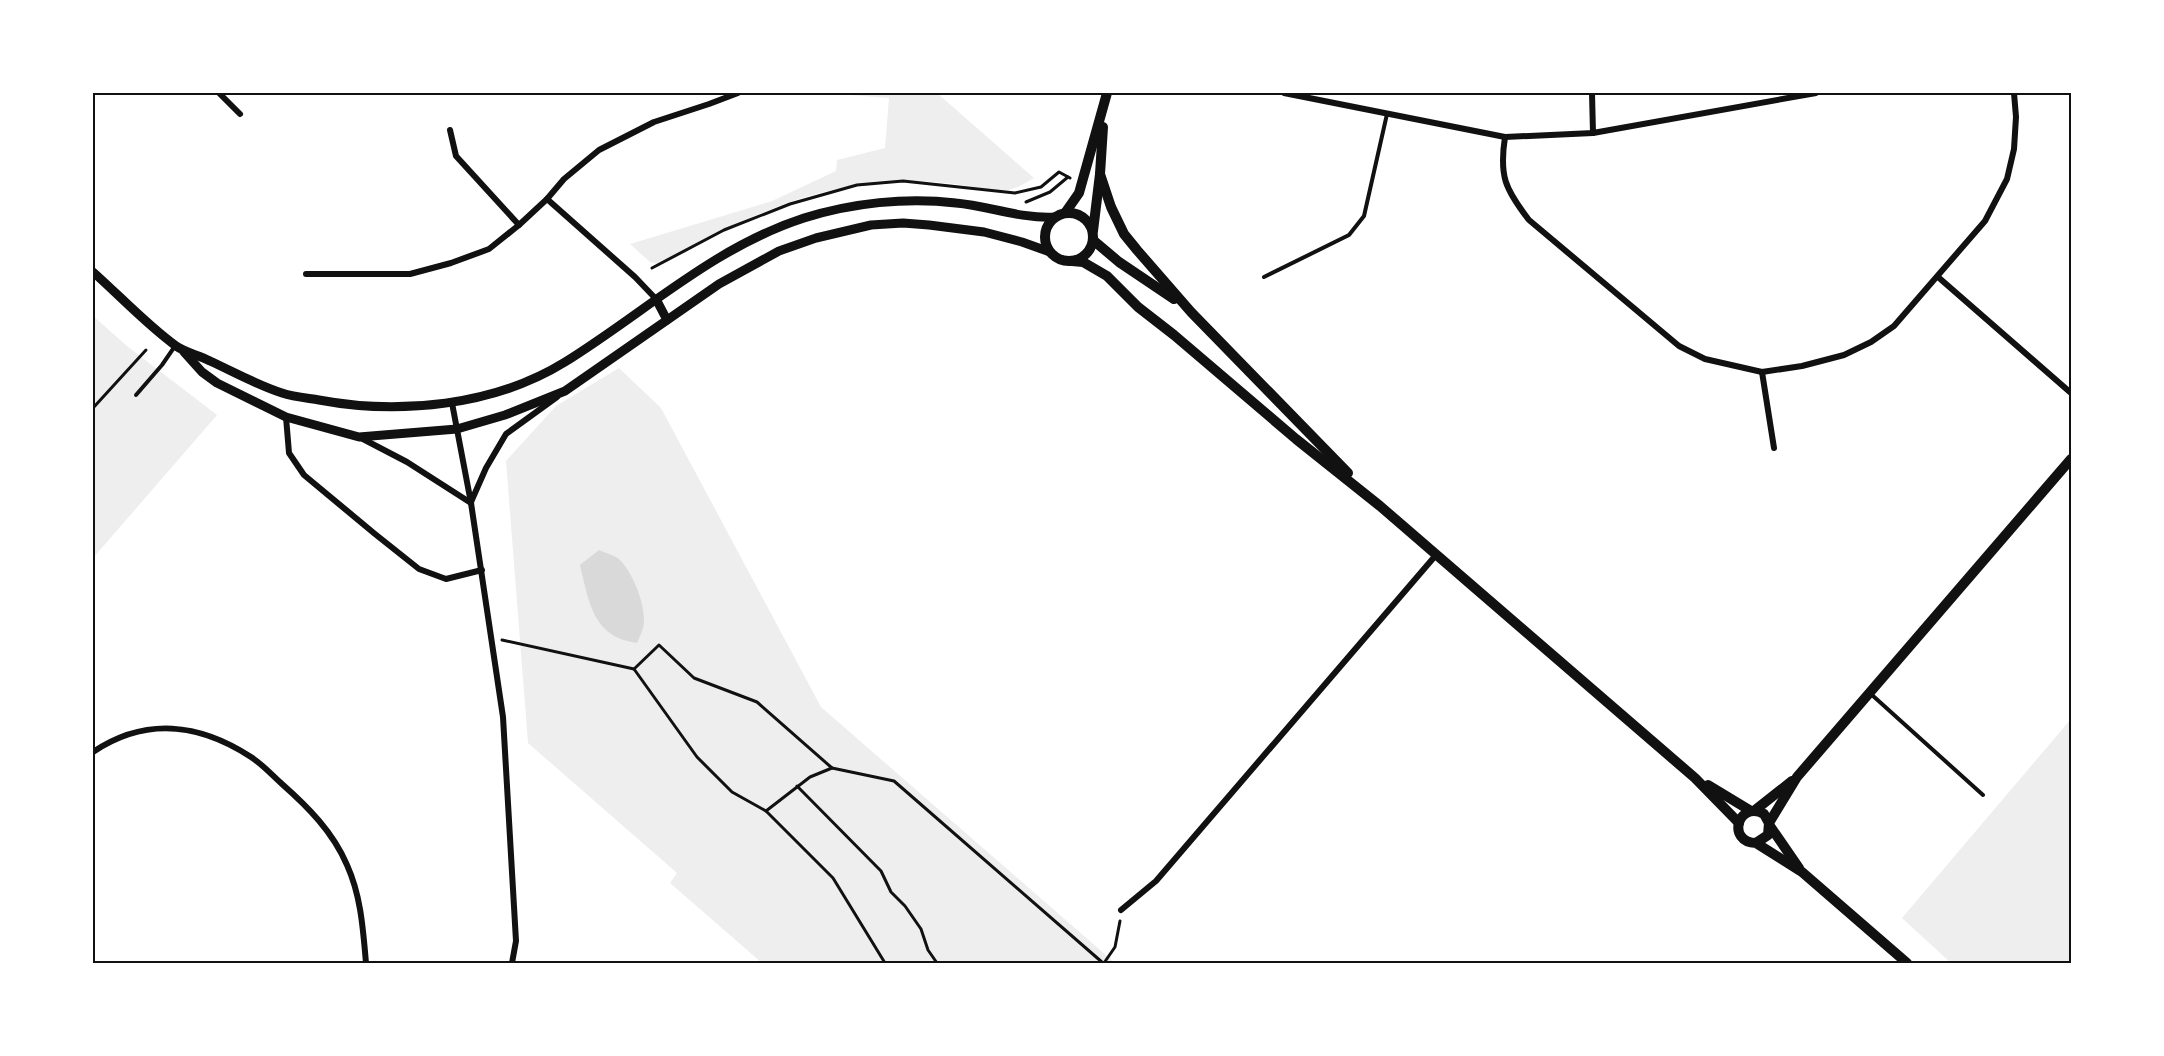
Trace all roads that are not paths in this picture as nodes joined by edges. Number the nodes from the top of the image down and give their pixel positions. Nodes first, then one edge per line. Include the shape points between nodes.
1 (219, 93) edge
2 (738, 93) edge
3 (1107, 93) edge
4 (1284, 93) edge
5 (1331, 93) edge
6 (1592, 93) edge
7 (1816, 93) edge
8 (2014, 93) edge
9 (1328, 103) junction
10 (1104, 109) junction
11 (240, 114) dead end
12 (1387, 114) junction
13 (450, 130) dead end
14 (1593, 133) junction
15 (1505, 136) junction
16 (1100, 174) junction
17 (548, 199) junction
18 (1060, 215) junction
19 (519, 225) junction
20 (1093, 236) junction
21 (1050, 252) junction
22 (1072, 261) junction
23 (93, 272) edge
24 (306, 274) dead end
25 (1264, 277) dead end
26 (1938, 277) junction
27 (656, 299) junction
28 (1191, 312) junction
29 (667, 320) junction
30 (179, 348) junction
31 (1762, 372) junction
32 (565, 391) junction
33 (2071, 393) edge
34 (136, 395) dead end
35 (452, 403) junction
36 (286, 417) junction
37 (458, 429) junction
38 (359, 437) junction
39 (1774, 448) dead end
40 (2071, 459) edge
41 (471, 503) junction
42 (1380, 506) junction
43 (1436, 555) junction
44 (482, 570) junction
45 (1869, 692) junction
46 (93, 752) edge
47 (1797, 777) junction
48 (1695, 778) junction
49 (1983, 795) dead end
50 (1753, 811) junction
51 (1739, 823) junction
52 (1770, 825) junction
53 (1756, 843) junction
54 (1802, 872) junction
55 (1121, 910) road end
56 (366, 963) edge
57 (512, 963) edge
58 (1907, 963) edge

1 - 11 street
2 - 17 street via 654,122 599,150 564,179
3 - 10 main road
4 - 9 street
5 - 9 street
6 - 14 street
7 - 14 street
8 - 26 street via 2015,138 2007,179 1985,221
9 - 12 street
10 - 16 main road
10 - 18 main road via 1079,193
12 - 15 street
12 - 25 lane via 1364,216 1349,235
13 - 19 street via 456,156
14 - 15 street
15 - 31 street via 1503,178 1529,220 1679,346 1705,359
16 - 20 main road
16 - 28 main road via 1124,234
17 - 19 street
17 - 27 street
18 - 20 main road via 1082,216
18 - 21 main road via 1046,228 1044,236
18 - 27 street via 1039,218 956,202 895,201 838,209 776,227 744,242
19 - 24 street via 489,249 410,274
20 - 22 main road via 1086,254
20 - 28 main road via 1119,262
21 - 22 main road via 1056,258
21 - 29 street via 954,227 871,225 779,251
22 - 42 main road via 1083,262 1107,276 1234,388
23 - 30 street
26 - 31 street via 1894,326 1871,342 1824,361
26 - 33 street
27 - 29 street
27 - 35 street via 562,364 526,381
28 - 42 main road
29 - 32 street
30 - 34 lane
30 - 35 street via 285,394 342,404 396,407
30 - 36 street via 218,383
31 - 39 street
32 - 37 street
32 - 41 street via 506,434
35 - 37 street
36 - 38 street
36 - 44 street via 289,453 304,475 419,569 446,579
37 - 38 street
37 - 41 street
38 - 41 street
40 - 45 main road
41 - 44 street
42 - 43 main road
43 - 48 main road
43 - 55 street via 1156,881
44 - 57 street via 505,741 516,941
45 - 47 main road
45 - 49 lane
46 - 56 street via 110,741 169,728 209,735 253,758 304,803 336,843 360,904
47 - 50 main road
47 - 52 main road
48 - 50 main road
48 - 51 main road
50 - 51 main road via 1746,813
50 - 52 main road via 1764,814
51 - 53 main road via 1742,837
52 - 53 main road via 1765,839
52 - 54 main road
53 - 54 main road
54 - 58 main road

